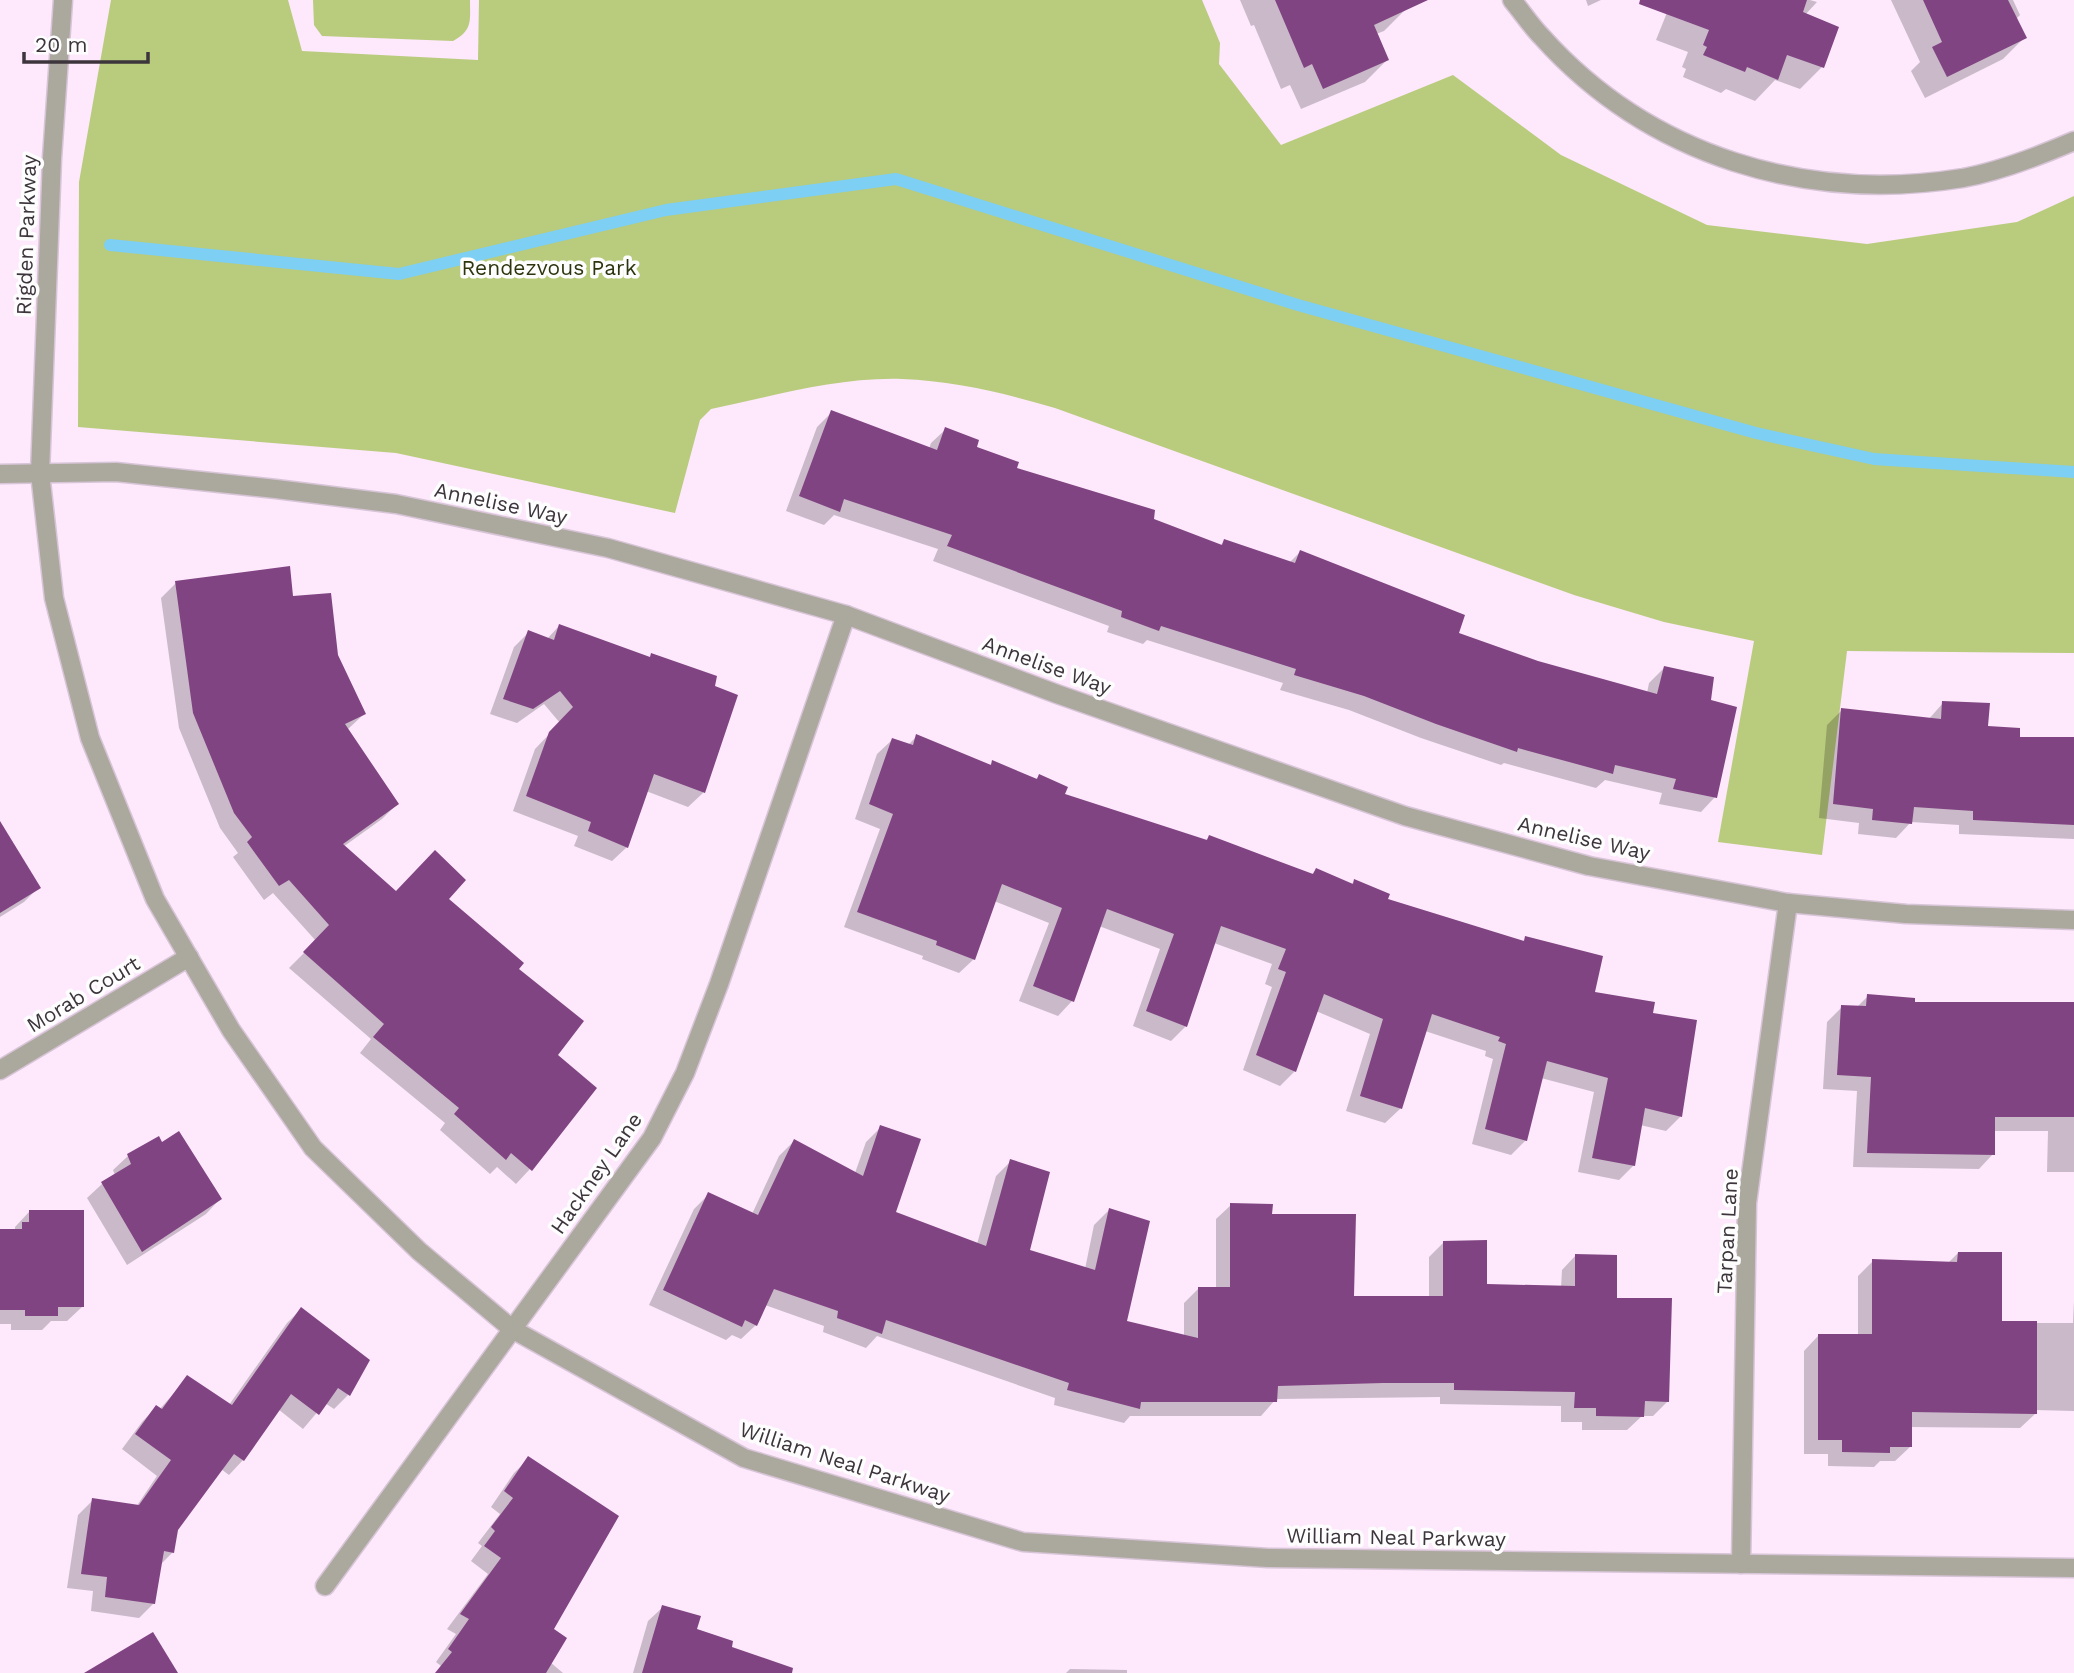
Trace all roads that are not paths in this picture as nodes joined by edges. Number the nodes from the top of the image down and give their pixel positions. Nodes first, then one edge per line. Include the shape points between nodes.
1 (63, 0) edge
2 (1512, 0) edge
3 (2074, 141) edge
4 (40, 473) junction
5 (0, 474) edge
6 (846, 615) junction
7 (1788, 903) junction
8 (2074, 920) edge
9 (189, 957) junction
10 (0, 1070) edge
11 (512, 1329) junction
12 (1741, 1564) junction
13 (2074, 1568) edge
14 (325, 1586) dead end

1 - 4 street, Rigden Parkway
2 - 3 street via 1542,38 1594,86 1653,126 1754,169 1824,183 1895,186 1965,177 2034,158
4 - 5 street, Annelise Way
4 - 6 street, Annelise Way via 116,472 396,504 608,548
4 - 9 street, William Neal Parkway via 54,598 90,738 155,899
6 - 7 street, Annelise Way via 1405,816 1589,866
6 - 11 street, Hackney Lane via 685,1073 652,1138
7 - 8 street, Annelise Way via 1906,914
7 - 12 street, Tarpan Lane via 1747,1203
9 - 10 street, Morab Court
9 - 11 street, William Neal Parkway via 231,1030 313,1148 419,1251
11 - 12 street, William Neal Parkway via 744,1458 1023,1542 1268,1558
11 - 14 street, Hackney Lane
12 - 13 street, William Neal Parkway

